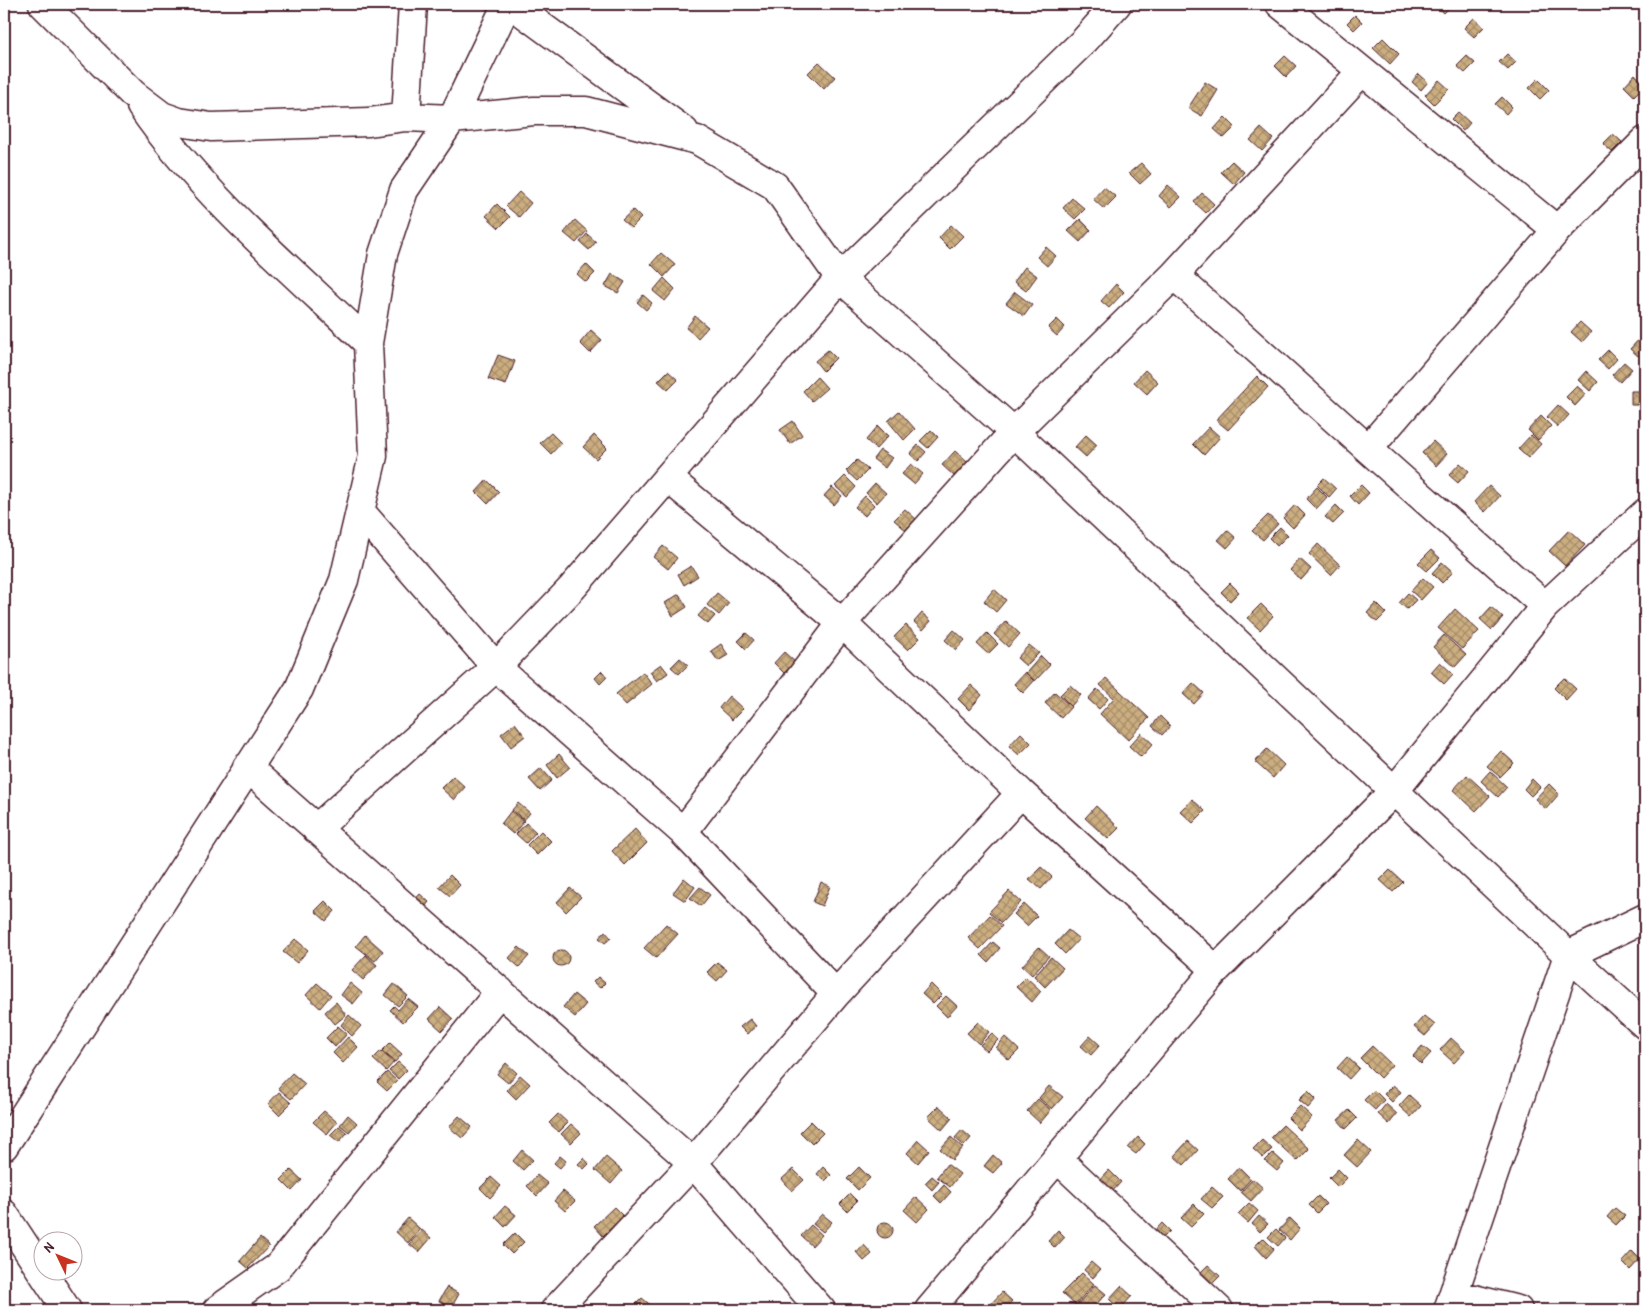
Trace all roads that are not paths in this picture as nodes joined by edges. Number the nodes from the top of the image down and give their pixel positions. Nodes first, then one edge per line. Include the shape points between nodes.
1 (43, 4) edge
2 (413, 4) edge
3 (507, 4) edge
4 (511, 4) edge
5 (1117, 4) edge
6 (1280, 4) edge
7 (1362, 72) junction
8 (133, 94) junction
9 (406, 117) junction
10 (452, 119) junction
11 (697, 140) junction
12 (1645, 141) edge
13 (1557, 230) junction
14 (1174, 275) junction
15 (840, 278) junction
16 (368, 343) junction
17 (1014, 432) junction
18 (1368, 449) junction
19 (668, 478) junction
20 (360, 511) junction
21 (1645, 513) edge
22 (1545, 606) junction
23 (842, 624) junction
24 (496, 667) junction
25 (247, 767) junction
26 (1395, 790) junction
27 (1021, 793) junction
28 (316, 829) junction
29 (683, 832) junction
30 (1645, 918) edge
31 (1568, 955) junction
32 (1216, 970) junction
33 (500, 992) junction
34 (836, 994) junction
35 (1645, 1025) edge
36 (4, 1146) edge
37 (1058, 1159) junction
38 (693, 1164) junction
39 (4, 1214) edge
40 (1451, 1302) edge
41 (67, 1310) edge
42 (217, 1310) edge
43 (555, 1310) edge
44 (821, 1310) edge
45 (929, 1310) edge
46 (1219, 1310) edge
47 (1518, 1310) edge

1 - 8 street
2 - 9 street
3 - 10 street
4 - 11 street
5 - 15 street via 1085,40
6 - 7 street
7 - 13 street
7 - 14 street
8 - 9 street via 162,116 211,127 369,122
8 - 16 street via 166,142 214,196
9 - 10 street
10 - 11 street via 534,111 586,111
10 - 16 street via 404,190 384,254
11 - 15 street via 775,186
12 - 13 street
13 - 18 street
14 - 17 street
14 - 18 street
15 - 17 street
15 - 19 street
16 - 20 street via 372,456
17 - 23 street
17 - 26 street
18 - 22 street
19 - 23 street
19 - 24 street via 572,588
20 - 24 street
20 - 25 street via 344,580 299,689
21 - 22 street
22 - 26 street
23 - 27 street
23 - 29 street
24 - 28 street
24 - 29 street
25 - 28 street
25 - 36 street
26 - 31 street
26 - 32 street
27 - 32 street
27 - 34 street
28 - 33 street
29 - 34 street
30 - 31 street
31 - 35 street
31 - 40 street
32 - 37 street
33 - 38 street
33 - 42 street via 278,1267
34 - 38 street
37 - 45 street
37 - 46 street
38 - 43 street
38 - 44 street
39 - 41 street
40 - 47 street

